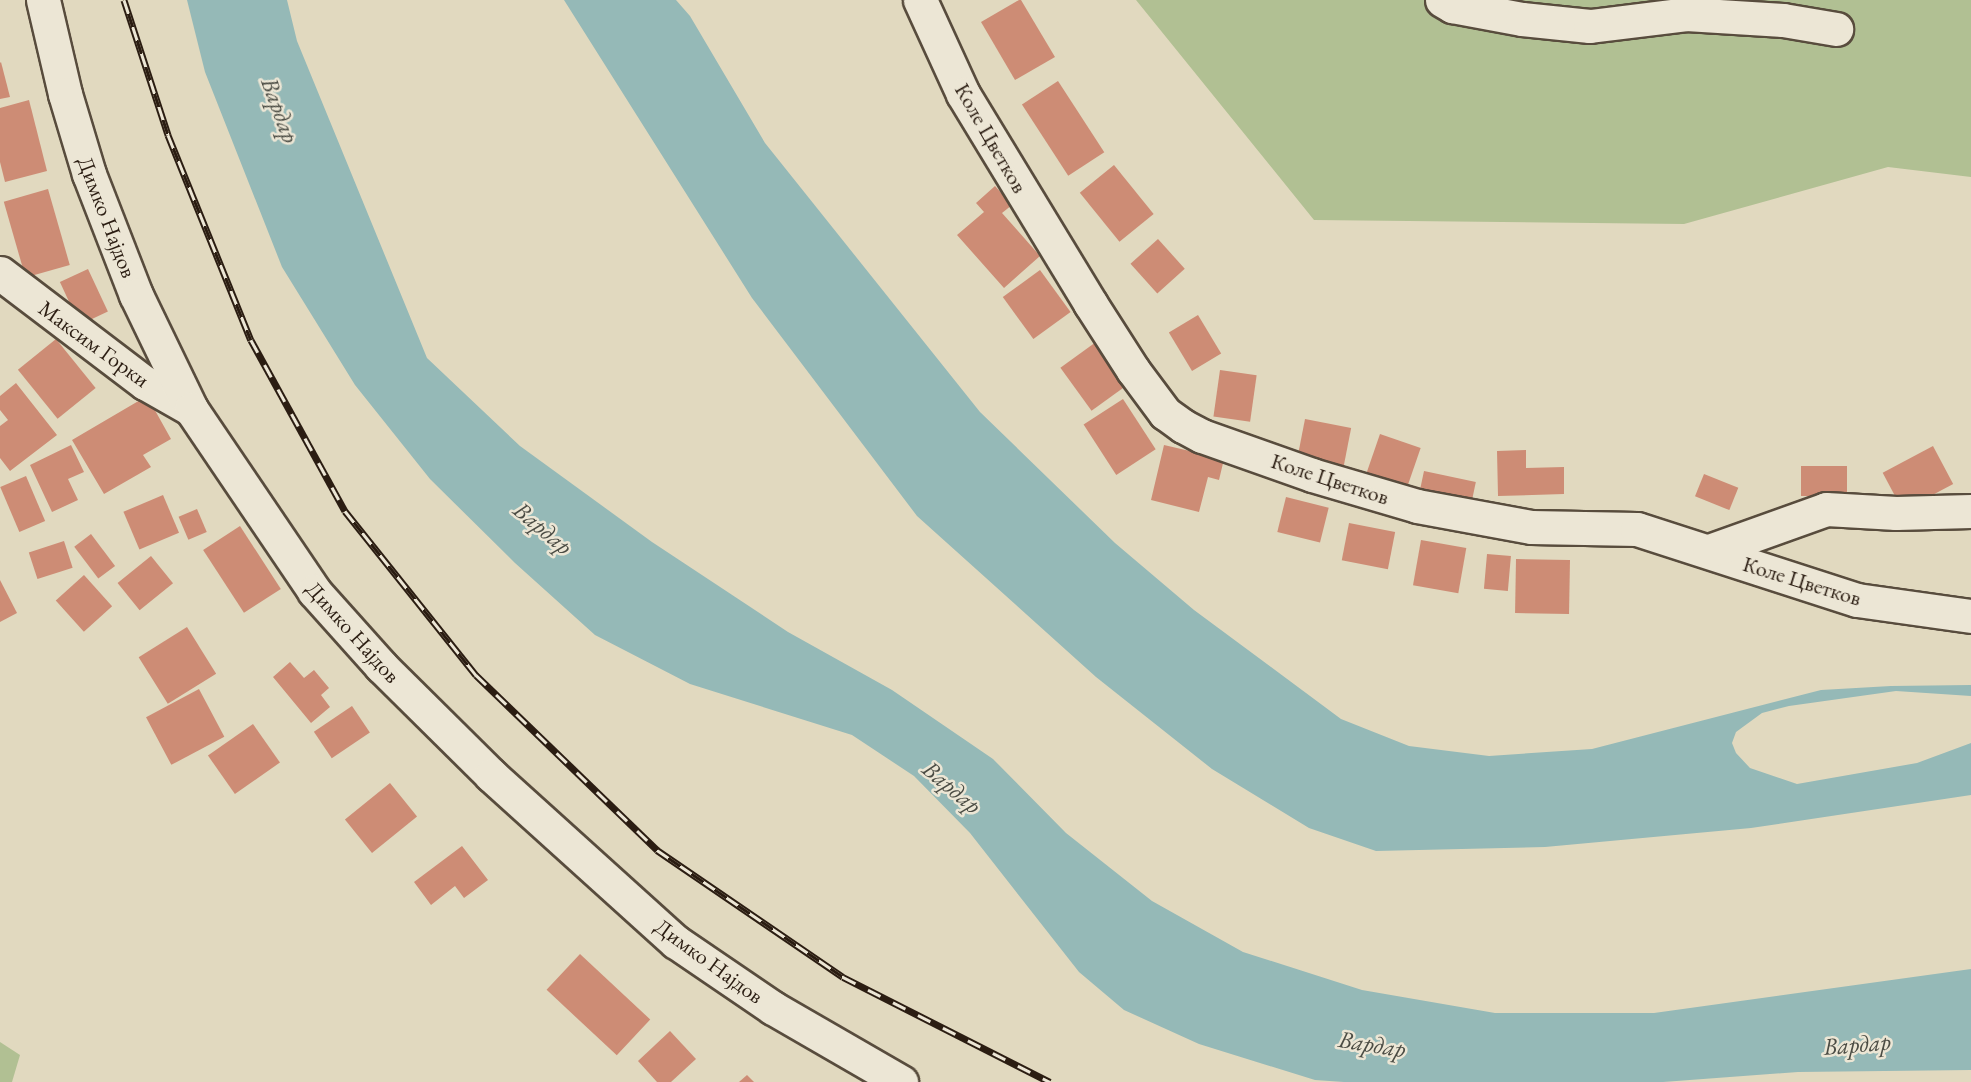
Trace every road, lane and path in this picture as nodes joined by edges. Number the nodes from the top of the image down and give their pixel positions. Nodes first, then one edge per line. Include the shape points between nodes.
1 (43, 0) edge
2 (920, 0) edge
3 (1442, 0) edge
4 (1836, 28) dead end
5 (0, 273) edge
6 (191, 409) junction
7 (1971, 511) edge
8 (1709, 551) junction
9 (1971, 616) edge
10 (901, 1082) edge

1 - 6 street, Димко Најдов via 89,174 136,295
2 - 8 street, Коле Цветков via 963,94 1090,303 1165,413 1183,426 1312,475 1417,506 1531,527 1636,529
3 - 4 street via 1452,6 1522,19 1590,26 1686,14 1784,20
5 - 6 street, Максим Горки via 145,383
6 - 10 street, Димко Најдов via 314,591 381,666 491,775 676,942 773,1008
7 - 8 street via 1896,513 1826,509
8 - 9 street, Коле Цветков via 1787,580 1857,600

